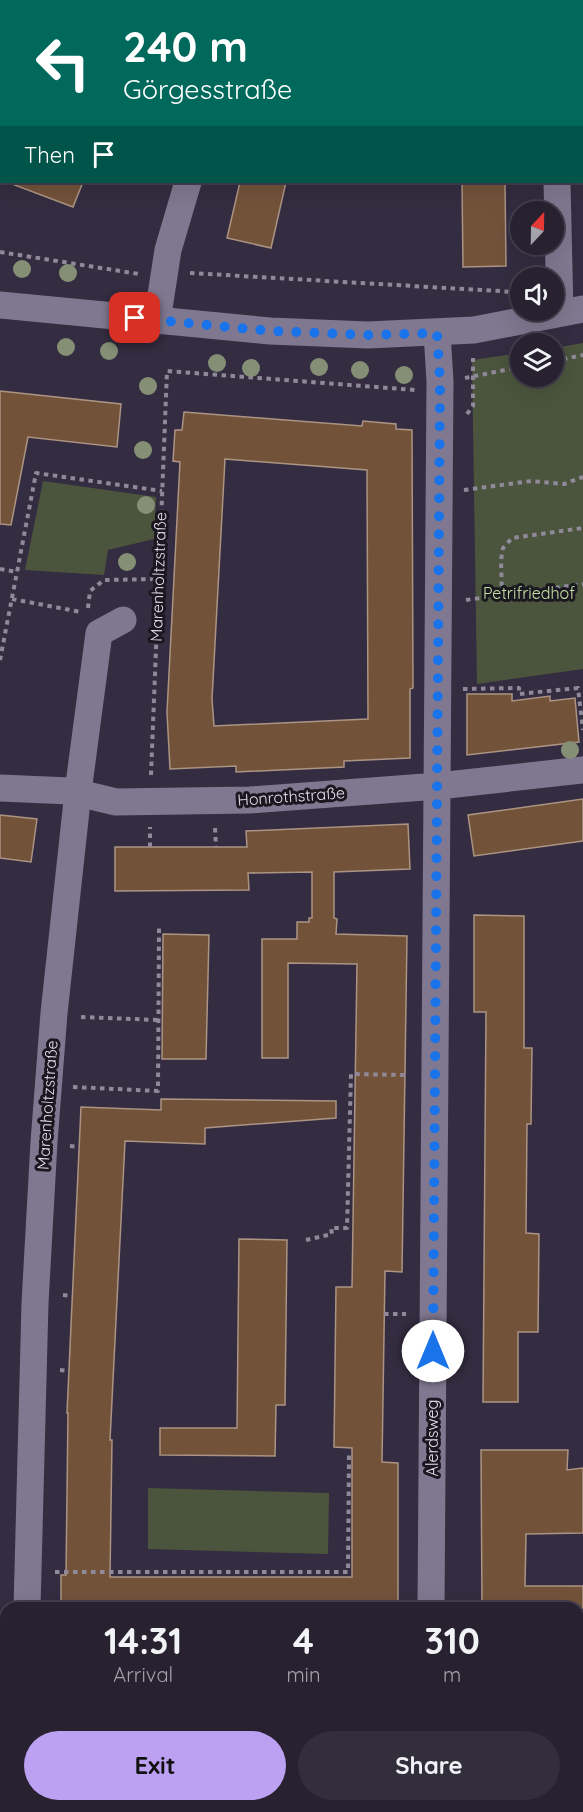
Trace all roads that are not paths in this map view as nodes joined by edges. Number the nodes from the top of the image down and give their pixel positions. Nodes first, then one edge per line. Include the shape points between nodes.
1 (188, 183) edge
2 (557, 183) edge
3 (0, 305) edge
4 (572, 311) edge
5 (157, 321) junction
6 (437, 333) junction
7 (123, 620) dead end
8 (583, 770) edge
9 (438, 786) junction
10 (0, 788) edge
11 (78, 792) junction
12 (27, 1602) edge
13 (431, 1602) edge

1 - 5 street via 168,250
2 - 4 street
3 - 5 street
4 - 6 street
5 - 6 street via 357,335
6 - 9 street, Alerdsweg
7 - 11 street, Marenholtzstraße via 99,633
8 - 9 street, Honrothstraße
9 - 11 street, Honrothstraße via 250,800 150,802 116,802
9 - 13 street, Alerdsweg
10 - 11 street, Honrothstraße
11 - 12 street, Marenholtzstraße via 44,1142 34,1315

